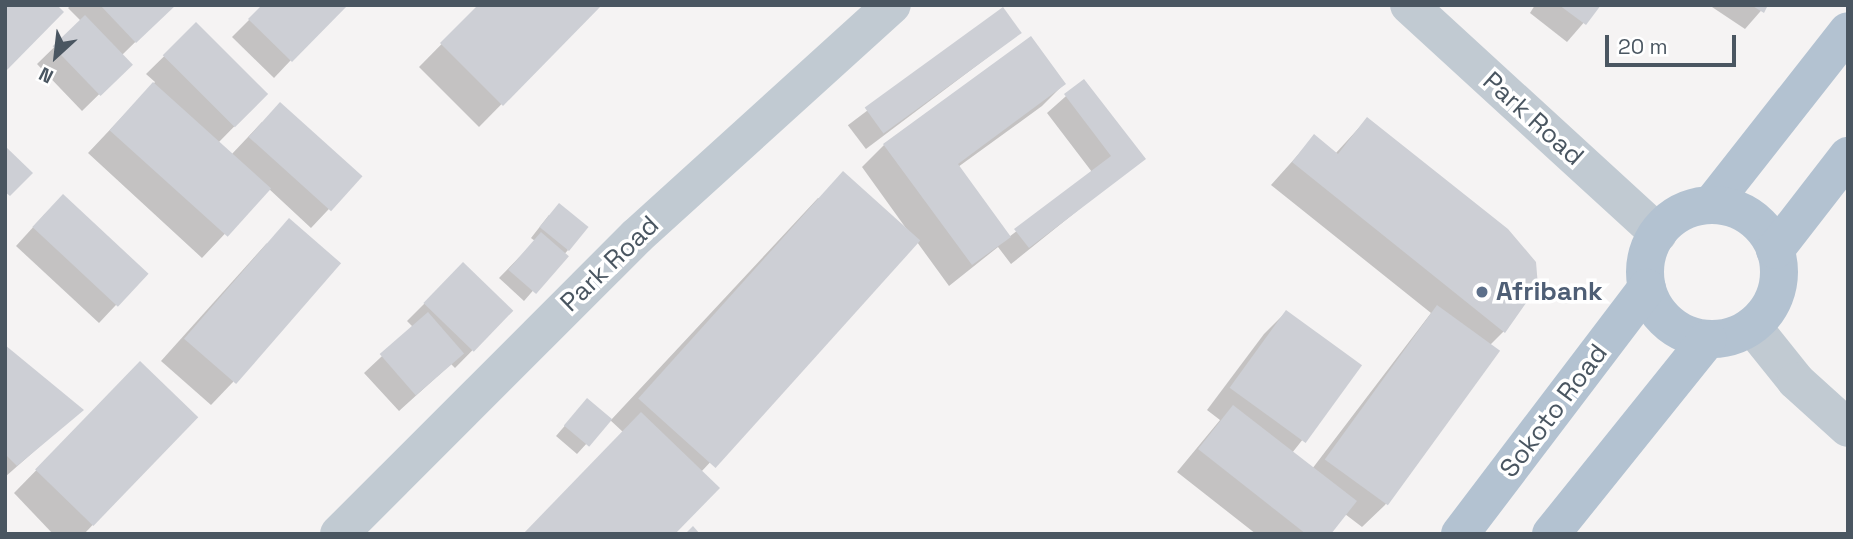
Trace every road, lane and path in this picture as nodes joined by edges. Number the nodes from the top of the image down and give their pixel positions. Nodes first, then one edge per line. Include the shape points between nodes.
1 (892, 5) edge
2 (1409, 5) edge
3 (1848, 32) edge
4 (1848, 156) edge
5 (1711, 205) junction
6 (1658, 233) junction
7 (1775, 250) junction
8 (1647, 288) junction
9 (1752, 326) junction
10 (1708, 339) junction
11 (1848, 428) edge
12 (339, 534) edge
13 (1460, 534) edge
14 (1552, 534) edge

1 - 12 street, Park Road via 637,236
2 - 6 street, Park Road
3 - 5 main road
4 - 7 main road
5 - 6 main road via 1690,208
5 - 7 main road via 1750,216 1766,231
6 - 8 main road via 1648,249
7 - 9 main road via 1776,292
8 - 10 main road via 1669,324
8 - 13 main road, Sokoto Road
9 - 10 main road via 1731,336
9 - 11 street via 1796,381
10 - 14 main road

